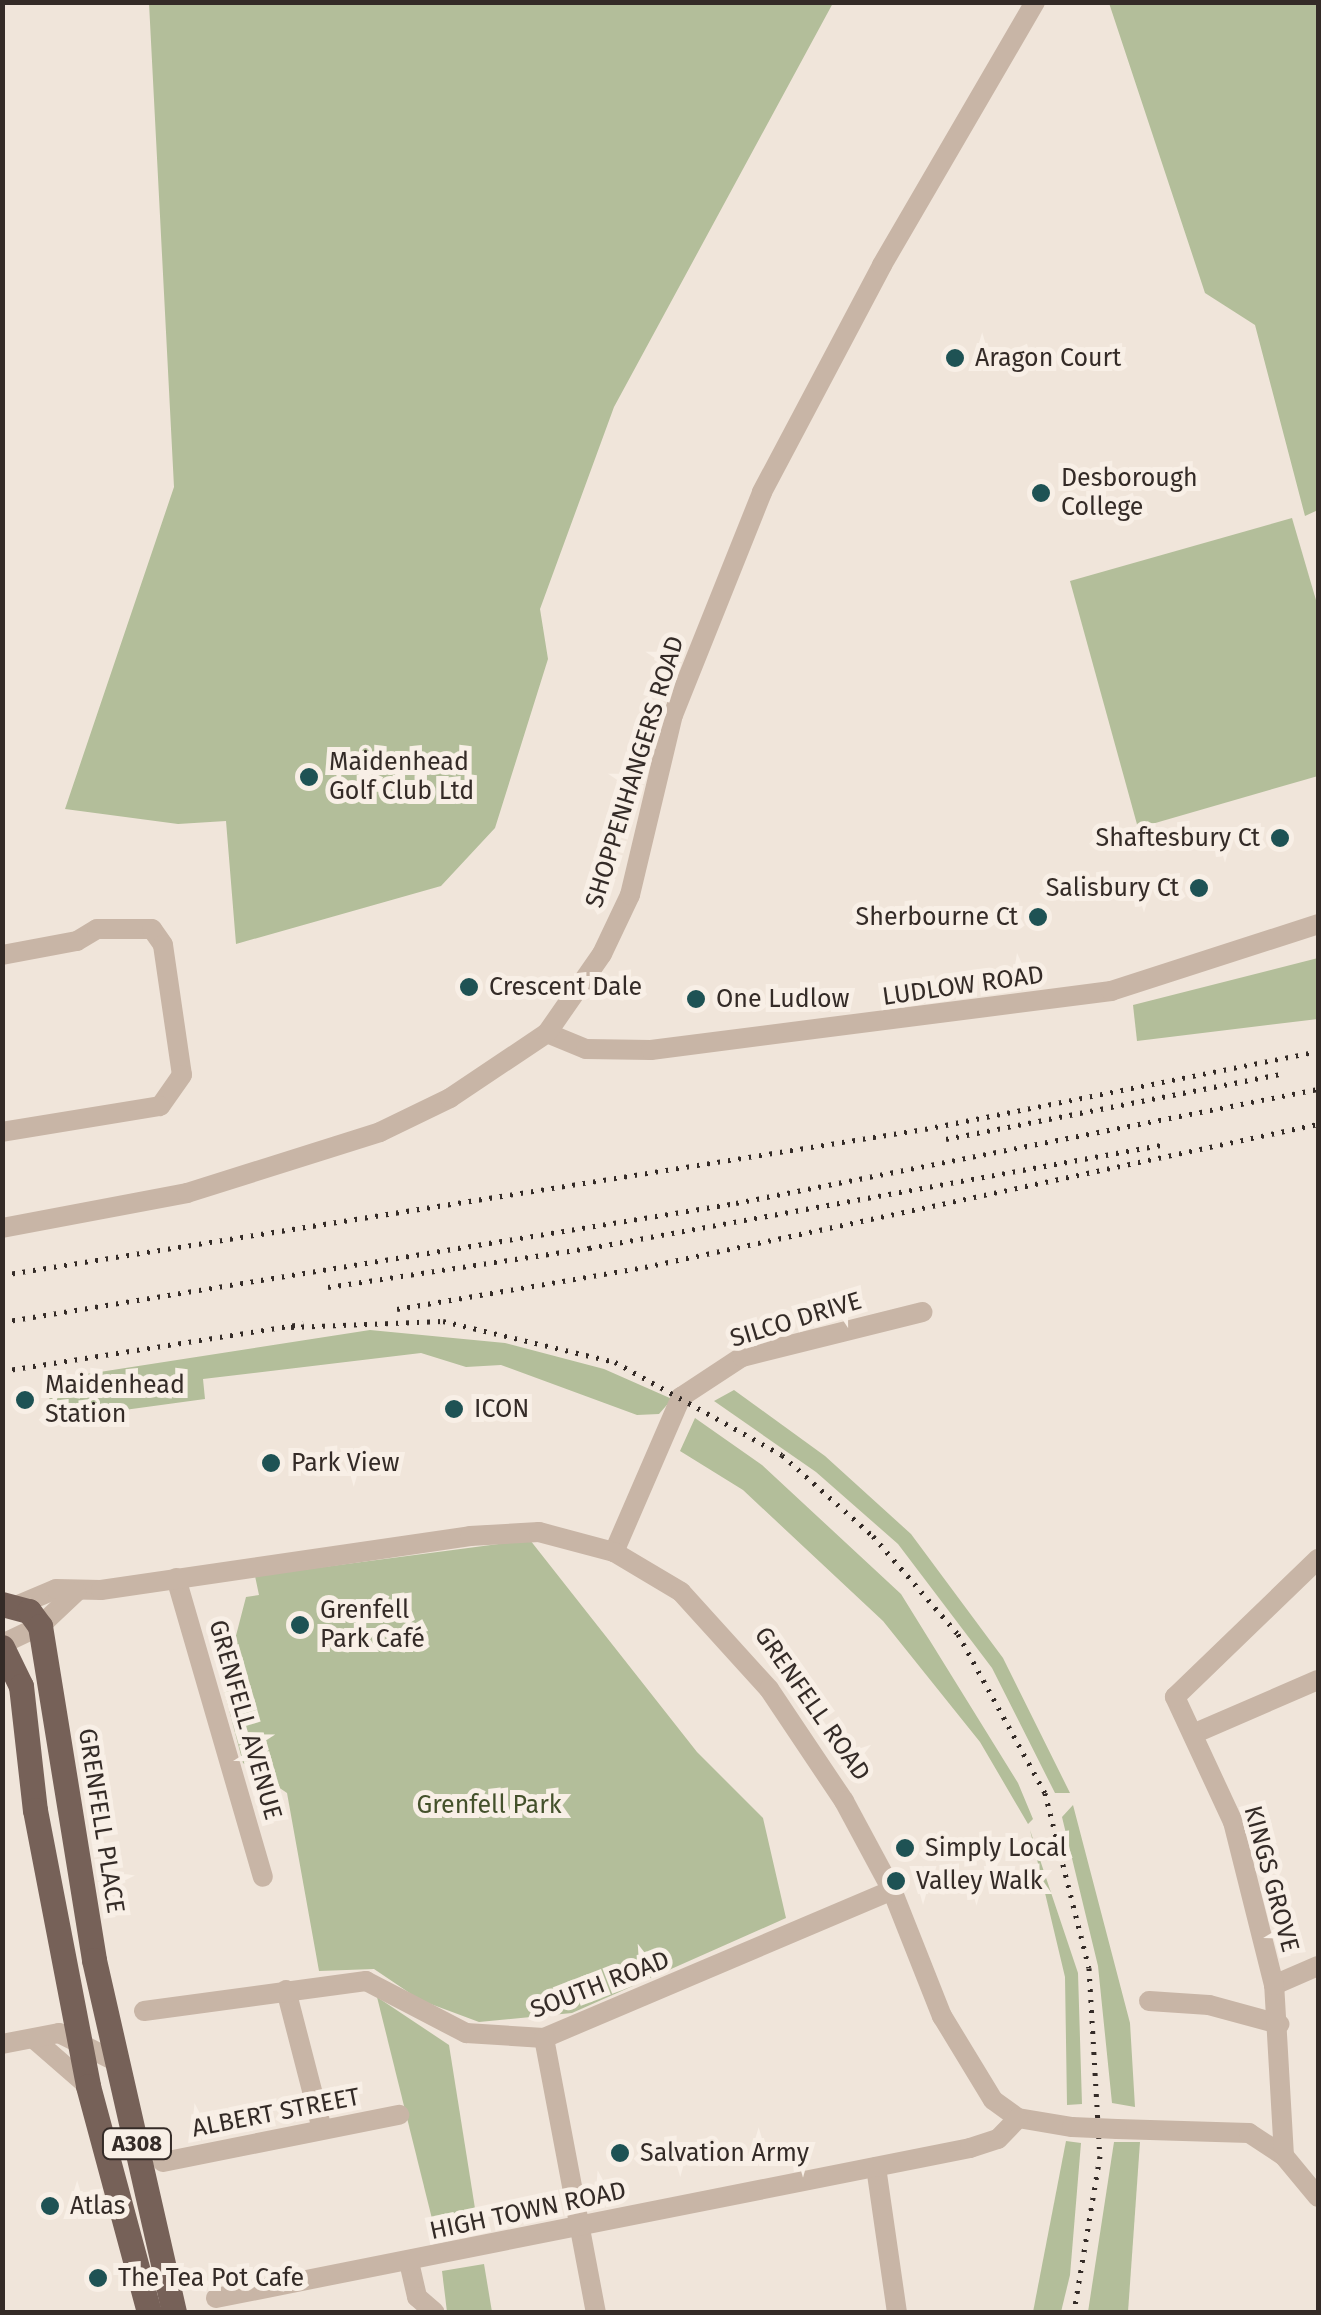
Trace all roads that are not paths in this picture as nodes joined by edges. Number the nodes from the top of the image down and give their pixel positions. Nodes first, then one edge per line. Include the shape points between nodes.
1 (1035, 2) edge
2 (1318, 924) edge
3 (2, 955) edge
4 (548, 1034) junction
5 (2, 1132) edge
6 (2, 1228) edge
7 (922, 1312) dead end
8 (614, 1552) junction
9 (1318, 1559) edge
10 (176, 1578) junction
11 (76, 1592) junction
12 (9, 1605) edge
13 (40, 1626) junction
14 (2, 1646) edge
15 (1318, 1680) edge
16 (1194, 1734) junction
17 (263, 1877) dead end
18 (892, 1890) junction
19 (1318, 1966) edge
20 (98, 1976) junction
21 (1274, 1985) junction
22 (286, 1990) junction
23 (1149, 2002) dead end
24 (144, 2011) dead end
25 (1279, 2024) junction
26 (71, 2030) junction
27 (544, 2038) junction
28 (34, 2039) junction
29 (2, 2044) edge
30 (117, 2062) junction
31 (88, 2086) junction
32 (400, 2114) dead end
33 (1018, 2118) junction
34 (322, 2128) junction
35 (1284, 2156) junction
36 (163, 2162) dead end
37 (876, 2167) junction
38 (1318, 2197) edge
39 (582, 2224) junction
40 (409, 2262) junction
41 (216, 2298) dead end
42 (148, 2312) edge
43 (174, 2312) edge
44 (434, 2312) edge
45 (596, 2312) edge
46 (897, 2312) edge

1 - 4 street, SHOPPENHANGERS ROAD via 882,265 762,492 673,714 630,895 602,954
2 - 4 street, LUDLOW ROAD via 1111,992 651,1050 586,1050
3 - 5 street via 77,941 97,929 152,929 163,946 182,1075 160,1106
4 - 6 street, SHOPPENHANGERS ROAD via 450,1098 380,1132 186,1193
7 - 8 street, SILCO DRIVE via 742,1357 681,1397
8 - 10 street, GRENFELL ROAD via 522,1532
8 - 18 street, GRENFELL ROAD via 681,1592 720,1629 844,1801
9 - 16 street, KINGS GROVE via 1175,1697
10 - 11 street, GRENFELL ROAD
10 - 17 street, GRENFELL AVENUE
11 - 12 street, GRENFELL ROAD via 56,1589
11 - 13 street
12 - 13 main road, GRENFELL ROAD
13 - 14 street
13 - 20 main road, GRENFELL PLACE / A308
14 - 26 main road, A308 via 21,1686
15 - 16 street
16 - 21 street, KINGS GROVE via 1233,1822
18 - 27 street, SOUTH ROAD
18 - 33 street, GRENFELL ROAD via 968,2064
19 - 21 street
20 - 26 street
20 - 30 main road, A308
21 - 25 street, KINGS GROVE
22 - 24 street, SOUTH ROAD
22 - 27 street, SOUTH ROAD via 366,1981 466,2033
22 - 34 street
23 - 25 street via 1209,2006
25 - 35 street, KINGS GROVE
26 - 28 street
26 - 30 street
26 - 31 main road, A308
27 - 39 street
28 - 29 street
28 - 31 street
30 - 43 main road, A308
31 - 42 main road, A308
32 - 34 street, ALBERT STREET
33 - 35 street, bridge via 1118,2129 1227,2127
33 - 37 street, HIGH TOWN ROAD via 998,2139
34 - 36 street, ALBERT STREET
35 - 38 street
37 - 39 street, HIGH TOWN ROAD
37 - 46 street
39 - 40 street, HIGH TOWN ROAD
39 - 45 street
40 - 41 street, HIGH TOWN ROAD
40 - 44 street via 417,2297

